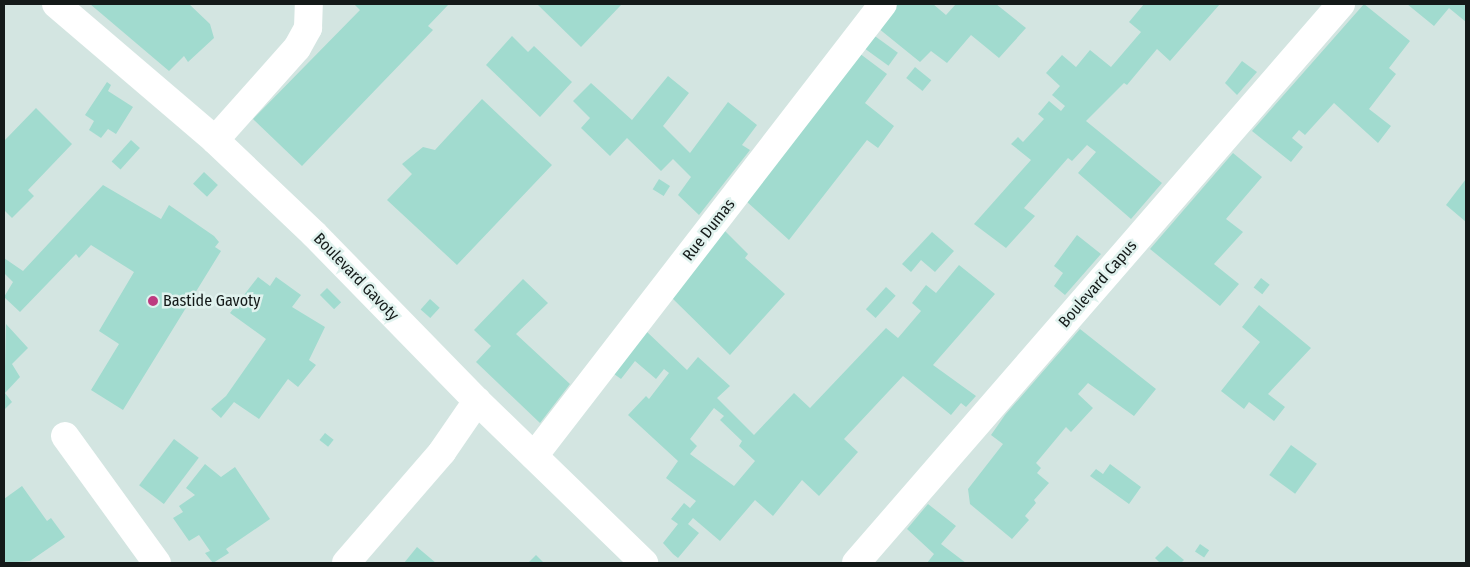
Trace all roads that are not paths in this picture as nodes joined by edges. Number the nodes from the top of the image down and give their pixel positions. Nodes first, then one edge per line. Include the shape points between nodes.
1 (56, 4) edge
2 (309, 4) edge
3 (883, 4) edge
4 (1341, 4) edge
5 (215, 140) junction
6 (477, 401) junction
7 (65, 436) dead end
8 (534, 456) junction
9 (157, 563) edge
10 (346, 563) edge
11 (644, 563) edge
12 (856, 563) edge

1 - 5 street, Boulevard Gavoty
2 - 5 street via 308,28 297,48
3 - 8 street, Rue Dumas
4 - 12 street, Boulevard Capus
5 - 6 street, Boulevard Gavoty via 314,234
6 - 8 street, Boulevard Gavoty
6 - 10 street via 442,452
7 - 9 street
8 - 11 street, Boulevard Gavoty

